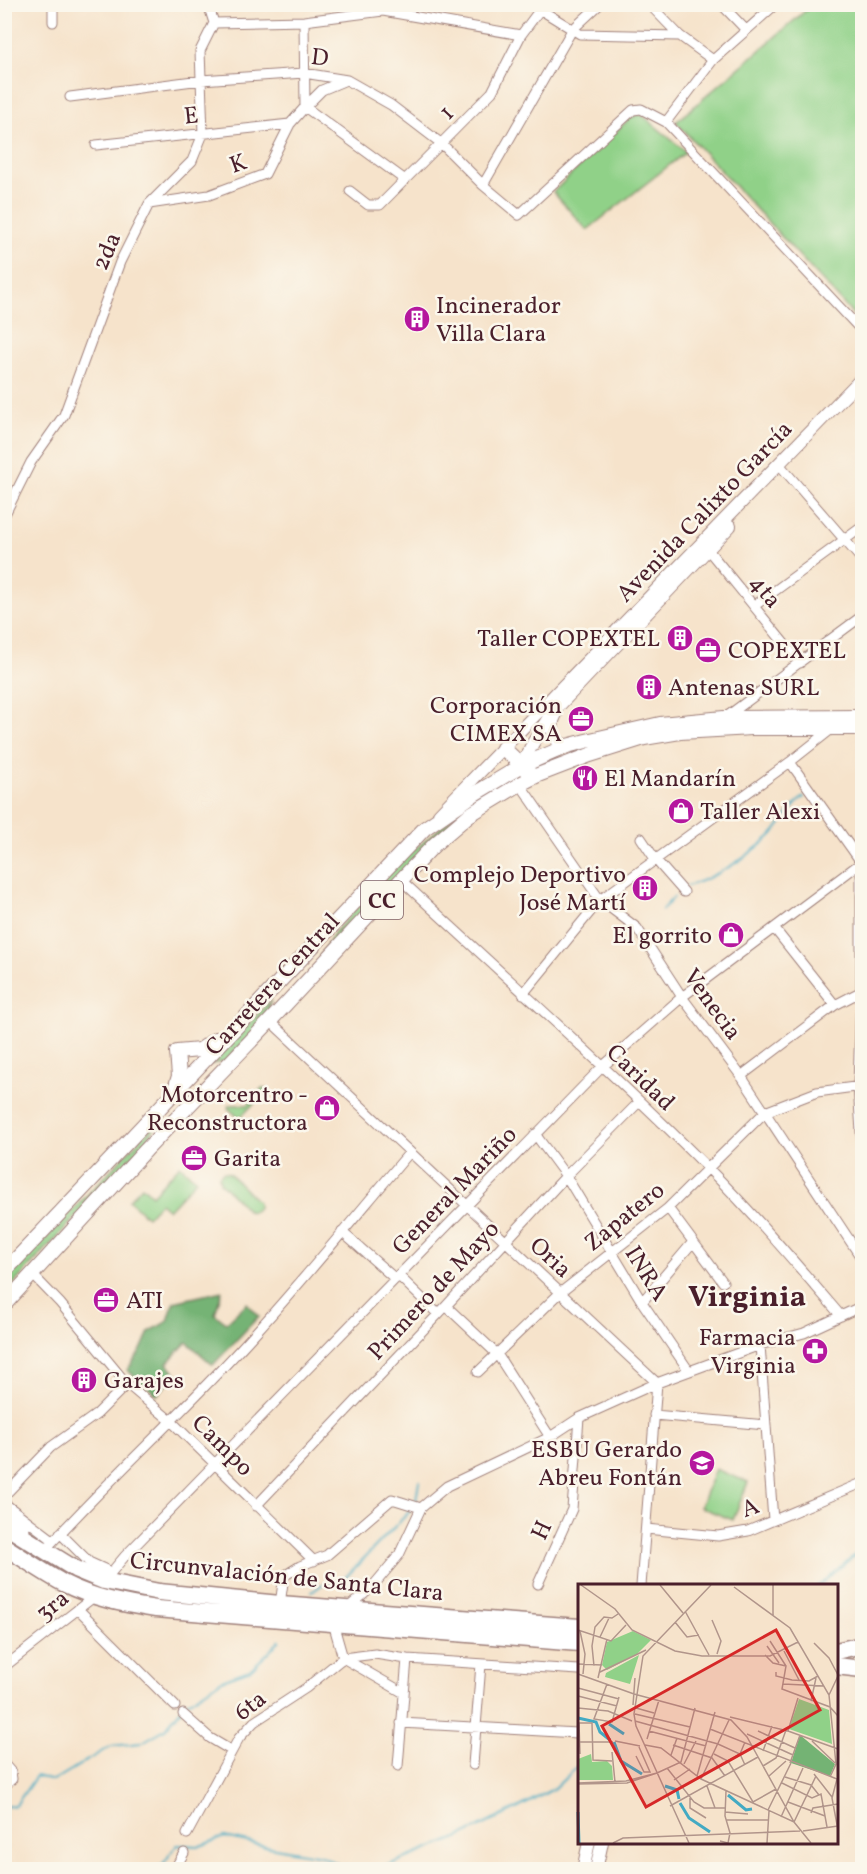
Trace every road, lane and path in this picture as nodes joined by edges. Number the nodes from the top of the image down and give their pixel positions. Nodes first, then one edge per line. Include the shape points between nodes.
1 (53, 4) edge
2 (208, 4) edge
3 (600, 4) edge
4 (649, 4) edge
5 (721, 4) edge
6 (776, 4) edge
7 (543, 7) edge
8 (304, 21) junction
9 (53, 22) dead end
10 (214, 23) junction
11 (572, 30) junction
12 (746, 30) junction
13 (520, 35) junction
14 (680, 36) junction
15 (713, 60) junction
16 (305, 73) junction
17 (201, 80) junction
18 (347, 80) junction
19 (70, 97) dead end
20 (305, 107) junction
21 (666, 122) junction
22 (290, 124) junction
23 (203, 134) junction
24 (442, 144) junction
25 (96, 145) dead end
26 (405, 180) junction
27 (483, 185) junction
28 (350, 191) dead end
29 (149, 204) junction
30 (862, 331) edge
31 (862, 378) edge
32 (862, 387) edge
33 (781, 467) junction
34 (4, 516) edge
35 (862, 526) edge
36 (845, 540) junction
37 (705, 546) junction
38 (862, 560) edge
39 (754, 606) junction
40 (862, 616) edge
41 (800, 663) junction
42 (752, 698) junction
43 (563, 700) junction
44 (862, 707) edge
45 (848, 717) junction
46 (862, 717) edge
47 (724, 718) junction
48 (807, 722) junction
49 (751, 723) junction
50 (834, 728) junction
51 (862, 728) edge
52 (661, 730) junction
53 (586, 741) junction
54 (567, 746) junction
55 (809, 747) junction
56 (503, 748) junction
57 (590, 755) junction
58 (790, 762) junction
59 (521, 766) junction
60 (538, 775) junction
61 (520, 784) junction
62 (469, 815) junction
63 (425, 828) junction
64 (641, 838) dead end
65 (655, 859) junction
66 (862, 862) edge
67 (401, 880) junction
68 (684, 892) dead end
69 (600, 900) junction
70 (774, 928) junction
71 (327, 932) junction
72 (862, 991) edge
73 (523, 994) junction
74 (682, 997) junction
75 (835, 1005) junction
76 (244, 1020) junction
77 (270, 1021) junction
78 (603, 1067) junction
79 (192, 1074) junction
80 (741, 1076) junction
81 (860, 1086) edge
82 (207, 1087) junction
83 (172, 1095) junction
84 (639, 1102) junction
85 (765, 1112) junction
86 (535, 1134) junction
87 (862, 1147) edge
88 (410, 1152) junction
89 (708, 1168) junction
90 (566, 1176) junction
91 (467, 1206) junction
92 (668, 1208) junction
93 (342, 1232) junction
94 (505, 1241) junction
95 (693, 1242) junction
96 (612, 1252) junction
97 (862, 1259) edge
98 (4, 1272) edge
99 (33, 1275) junction
100 (397, 1277) junction
101 (723, 1282) dead end
102 (560, 1293) junction
103 (642, 1302) junction
104 (4, 1305) edge
105 (446, 1306) junction
106 (862, 1306) edge
107 (438, 1314) junction
108 (841, 1316) junction
109 (760, 1345) junction
110 (497, 1354) junction
111 (689, 1371) junction
112 (478, 1372) dead end
113 (657, 1383) junction
114 (127, 1384) junction
115 (654, 1414) junction
116 (579, 1418) junction
117 (171, 1421) junction
118 (766, 1425) junction
119 (550, 1437) junction
120 (214, 1463) junction
121 (862, 1483) edge
122 (4, 1496) edge
123 (4, 1503) edge
124 (256, 1506) junction
125 (421, 1508) junction
126 (4, 1511) edge
127 (773, 1520) junction
128 (4, 1525) edge
129 (646, 1529) junction
130 (60, 1533) junction
131 (4, 1546) edge
132 (48, 1546) junction
133 (314, 1562) junction
134 (107, 1577) junction
135 (538, 1584) dead end
136 (641, 1584) edge
137 (95, 1596) junction
138 (280, 1604) junction
139 (348, 1608) junction
140 (78, 1609) junction
141 (333, 1623) junction
142 (578, 1627) edge
143 (578, 1643) edge
144 (862, 1645) edge
145 (837, 1651) edge
146 (837, 1651) edge
147 (862, 1654) edge
148 (343, 1658) junction
149 (407, 1659) junction
150 (481, 1664) junction
151 (837, 1666) edge
152 (4, 1667) edge
153 (862, 1669) edge
154 (578, 1670) edge
155 (404, 1693) junction
156 (175, 1706) dead end
157 (183, 1714) dead end
158 (401, 1723) junction
159 (476, 1727) junction
160 (578, 1732) edge
161 (232, 1750) junction
162 (4, 1764) edge
163 (473, 1765) dead end
164 (398, 1766) dead end
165 (8, 1782) edge
166 (187, 1834) dead end
167 (589, 1844) edge
168 (602, 1844) edge
169 (184, 1853) dead end
170 (174, 1869) edge
171 (583, 1869) edge
172 (596, 1869) edge

1 - 9 street
2 - 10 street
3 - 11 street
4 - 14 street
5 - 12 street
6 - 12 street
7 - 11 street
7 - 13 street, 1
8 - 10 street
8 - 13 street via 383,11
8 - 16 street
10 - 17 street, 2da via 200,51
11 - 14 street via 580,34
11 - 27 street
12 - 15 street
13 - 24 street, 1 via 492,92
14 - 15 street
15 - 21 street
16 - 17 street, D
16 - 18 street, D
16 - 20 street
17 - 19 street, D
17 - 23 street, 2da
18 - 20 street, K via 322,90
18 - 24 street, D via 391,105
20 - 22 street, K
20 - 26 street
21 - 27 street, D via 641,109 633,110 519,215
21 - 30 street
22 - 23 street, E
22 - 29 street, K via 265,174 209,195
23 - 25 street, E
23 - 29 street, 2da via 192,161
24 - 26 street, 1
24 - 27 street, D
26 - 28 street, 1 via 380,205 368,205
29 - 34 street, 2da via 120,262 64,415 31,462
31 - 33 main road, Avenida Calixto García
32 - 33 main road, Avenida Calixto García
33 - 36 street
33 - 37 main road, Avenida Calixto García
35 - 36 street
36 - 38 street
36 - 39 street
37 - 39 street, 4ta
37 - 43 main road, Avenida Calixto García
37 - 56 main road, Avenida Calixto García
39 - 41 street, 4ta
40 - 41 street
41 - 42 street
42 - 47 street
42 - 49 street
43 - 54 main road via 552,727 558,741
43 - 59 main road, Avenida Calixto García
44 - 45 main road
45 - 46 main road, Carretera Central / CC
45 - 48 main road, Carretera Central / CC
45 - 50 street
47 - 49 main road, Carretera Central / CC
47 - 52 main road, Carretera Central / CC
48 - 49 main road, Carretera Central / CC
48 - 50 main road, Carretera Central / CC
48 - 55 street via 812,740
49 - 52 main road, Carretera Central / CC via 680,732
50 - 51 main road, Carretera Central / CC
50 - 55 street
52 - 53 main road, Carretera Central / CC
52 - 57 main road, Carretera Central / CC
53 - 54 main road, Carretera Central / CC
53 - 57 main road
54 - 59 main road, Carretera Central / CC
55 - 58 street
56 - 59 main road
56 - 63 main road, Avenida Calixto García
57 - 60 main road, Carretera Central / CC
58 - 65 street
58 - 66 street
59 - 60 main road
59 - 62 main road via 509,786
59 - 63 main road, Carretera Central / CC
60 - 61 main road, Carretera Central / CC
61 - 62 main road, Carretera Central / CC
61 - 69 street, Venecia
62 - 67 main road, Carretera Central / CC
63 - 71 main road, Carretera Central / CC
64 - 65 street
65 - 68 street
65 - 69 street
66 - 70 street, General Mariño
66 - 72 street
67 - 73 street, Caridad
67 - 77 main road, Carretera Central / CC
69 - 73 street
69 - 74 street, Venecia via 637,928
70 - 74 street, General Mariño
70 - 75 street
71 - 76 main road, Carretera Central / CC
71 - 77 main road via 308,963 273,1003
72 - 75 street
72 - 81 street
73 - 78 street, Caridad
74 - 78 street, General Mariño
74 - 80 street, Venecia
75 - 80 street
76 - 79 main road, Carretera Central / CC
76 - 83 main road via 233,1024 206,1048 177,1052 179,1077
77 - 82 main road, Carretera Central / CC
77 - 88 street, Oria
78 - 84 street, Caridad
78 - 86 street, General Mariño
79 - 82 main road
79 - 83 main road, Carretera Central / CC
80 - 85 street, Venecia
81 - 85 street via 817,1092
81 - 87 street
82 - 99 main road, Carretera Central / CC
83 - 98 main road, Carretera Central / CC
84 - 89 street, Caridad
84 - 90 street, Primero de Mayo
85 - 89 street, Zapatero
85 - 97 street, Venecia
86 - 90 street, INRA
86 - 91 street, General Mariño
88 - 91 street, Oria
88 - 93 street
89 - 92 street, Zapatero
89 - 108 street, Caridad
90 - 94 street, Primero de Mayo
90 - 96 street, INRA
91 - 94 street, Oria
91 - 100 street, General Mariño
92 - 95 street
92 - 96 street, Zapatero
93 - 100 street
93 - 117 street via 257,1332
94 - 102 street, Oria
94 - 105 street, Primero de Mayo
95 - 101 street
95 - 103 street
96 - 102 street, Zapatero
96 - 103 street, INRA
99 - 104 main road, Carretera Central / CC
99 - 114 street, Campo
100 - 107 street
100 - 120 street, General Mariño
102 - 110 street, Zapatero
102 - 113 street, Oria
103 - 111 street, INRA
105 - 107 street, Primero de Mayo
105 - 110 street
106 - 108 street
107 - 124 street, Primero de Mayo
108 - 109 street via 804,1333
109 - 111 street
109 - 118 street
110 - 112 street, Zapatero
110 - 119 street
111 - 113 street
113 - 115 street
113 - 116 street
114 - 117 street, Campo
114 - 122 street via 97,1414 51,1447
115 - 118 street
115 - 129 street
116 - 119 street
116 - 135 street, H via 573,1509
117 - 120 street, Campo
117 - 130 street
118 - 127 street
119 - 125 street via 447,1486
120 - 124 street, Campo
120 - 134 street, General Mariño
121 - 127 street, A
123 - 132 street
124 - 133 street, Campo
125 - 133 street via 392,1499
125 - 139 street via 399,1555
126 - 132 street
127 - 129 street, A via 748,1531 718,1536
128 - 132 highway, Circunvalación de Santa Clara
129 - 136 street
130 - 132 street
130 - 134 street
131 - 137 highway, Circunvalación de Santa Clara via 64,1583
132 - 134 highway, Circunvalación de Santa Clara via 75,1569
133 - 138 street via 284,1576
134 - 138 highway, Circunvalación de Santa Clara via 159,1592
137 - 140 street, 3ra
137 - 141 highway, Circunvalación de Santa Clara via 156,1609
138 - 139 highway, Circunvalación de Santa Clara
139 - 142 highway, Circunvalación de Santa Clara
140 - 152 street, 3ra
140 - 156 street
141 - 143 highway, Circunvalación de Santa Clara
141 - 148 street
144 - 145 highway
146 - 147 highway
148 - 149 street via 375,1654
148 - 155 street
148 - 161 street, 6ta via 255,1722
149 - 150 street
149 - 155 street
150 - 154 street
150 - 159 street
151 - 153 highway
155 - 158 street
157 - 161 street via 210,1738
158 - 159 street
158 - 164 street
159 - 160 street
159 - 163 street
161 - 166 street, 6ta
162 - 165 street via 11,1772
167 - 171 main road
168 - 172 main road
169 - 170 street

